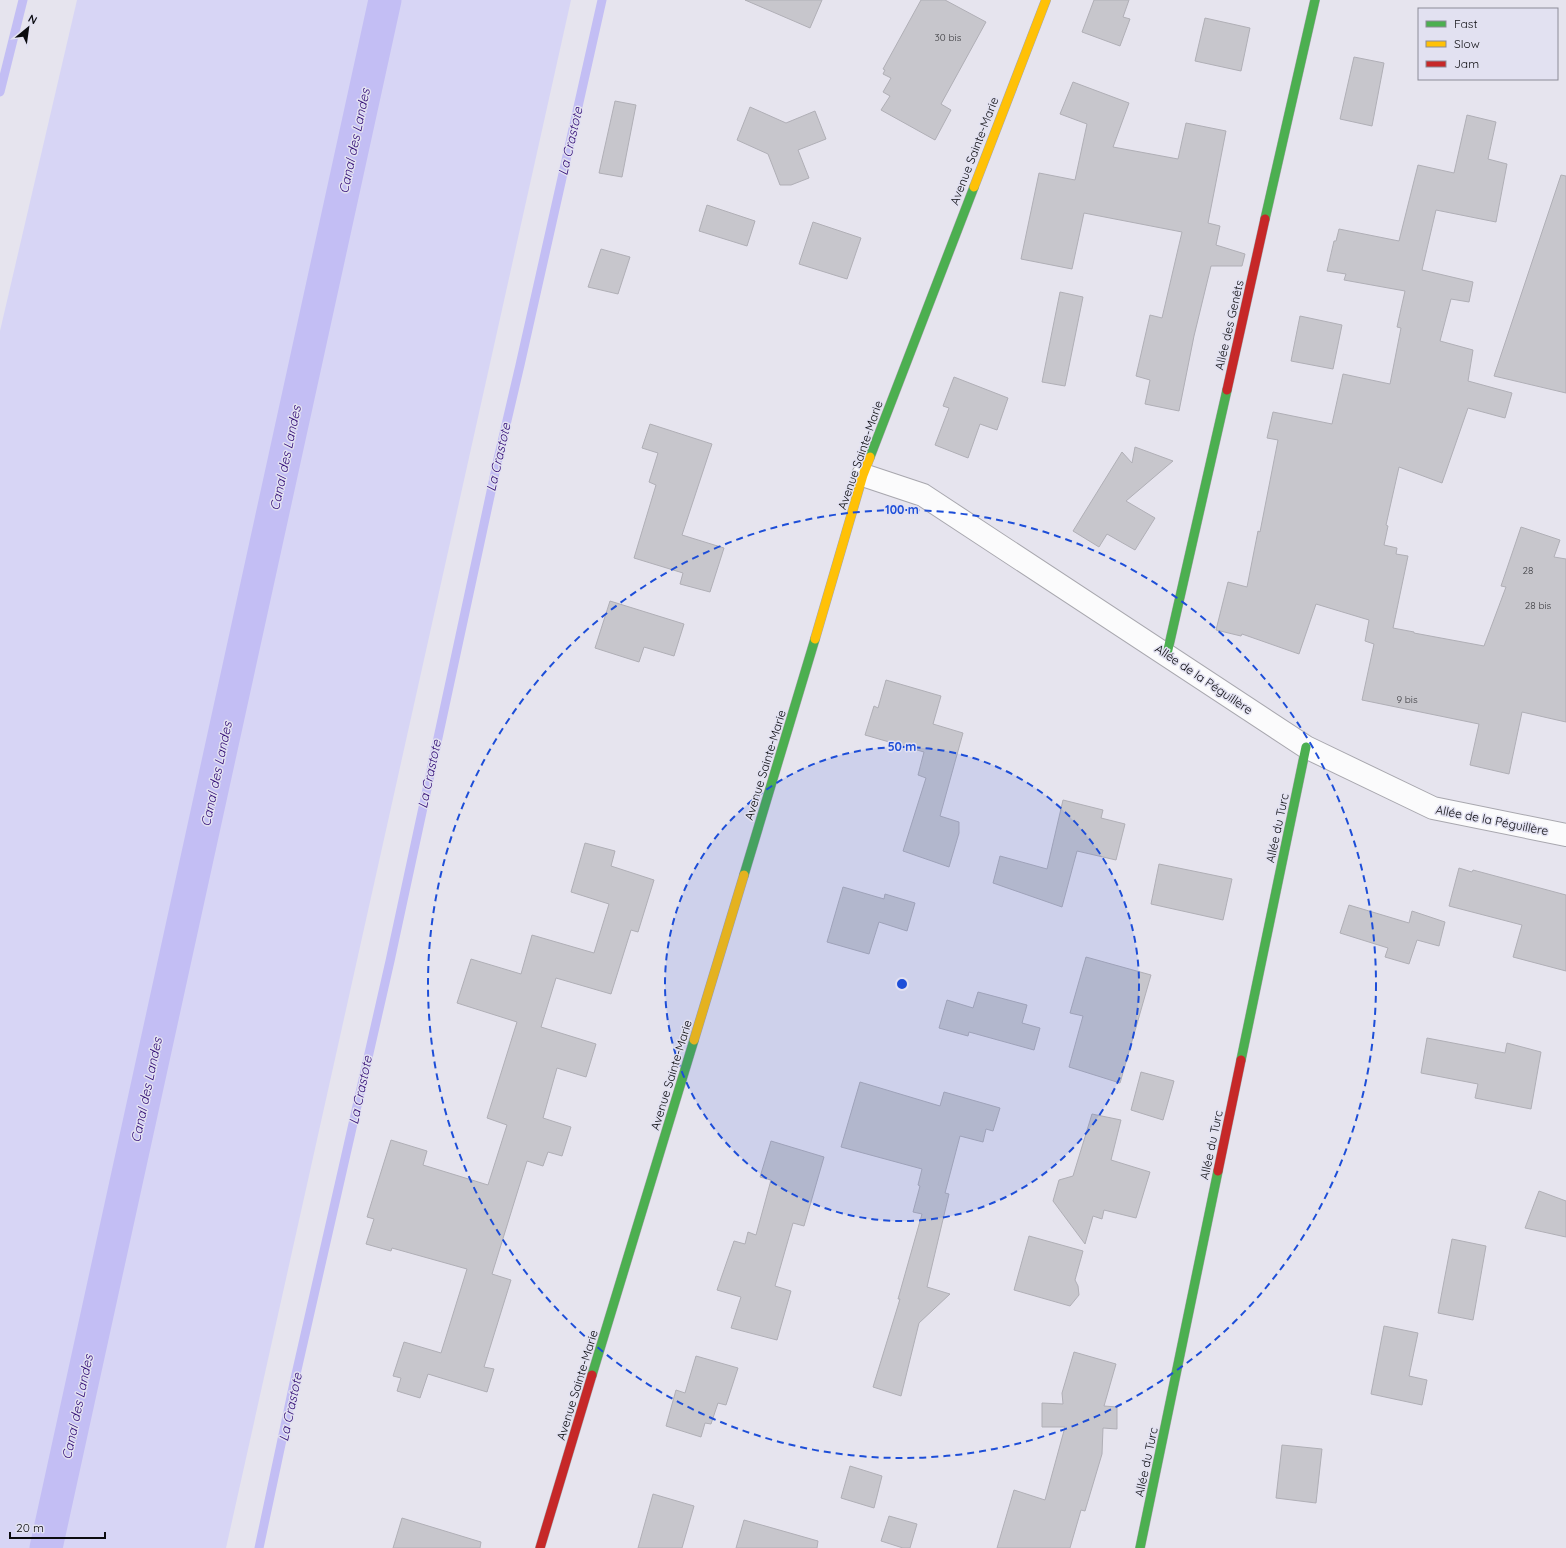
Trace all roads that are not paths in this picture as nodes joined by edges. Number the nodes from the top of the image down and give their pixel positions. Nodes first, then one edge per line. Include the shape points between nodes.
1 (1046, 0) edge
2 (1315, 0) edge
3 (863, 475) junction
4 (1167, 654) junction
5 (1306, 747) junction
6 (1566, 835) edge
7 (540, 1548) edge
8 (1140, 1548) edge

1 - 3 street, Avenue Sainte-Marie
2 - 4 street, Allée des Genêts
3 - 4 street, Allée de la Péguillère via 923,495
3 - 7 street, Avenue Sainte-Marie
4 - 5 street, Allée de la Péguillère
5 - 6 street, Allée de la Péguillère via 1433,808
5 - 8 street, Allée du Turc

